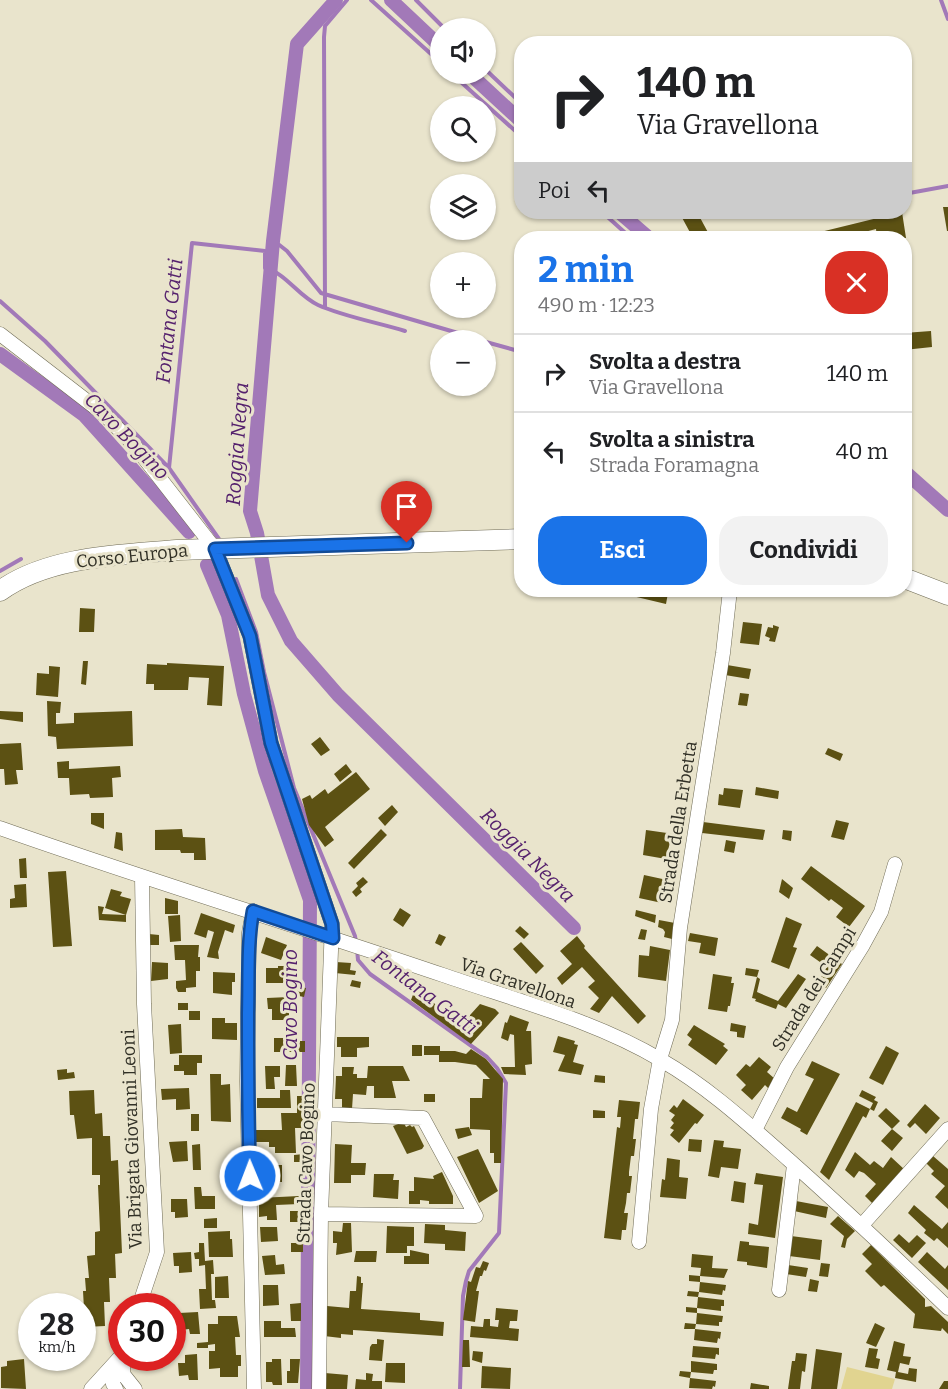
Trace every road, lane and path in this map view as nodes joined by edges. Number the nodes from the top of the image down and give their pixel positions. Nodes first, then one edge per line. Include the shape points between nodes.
1 (0, 334) edge
2 (514, 539) edge
3 (215, 549) junction
4 (912, 581) edge
5 (0, 591) edge
6 (948, 595) edge
7 (729, 597) edge
8 (0, 828) edge
9 (895, 864) dead end
10 (142, 877) junction
11 (253, 911) junction
12 (327, 936) junction
13 (660, 1059) junction
14 (325, 1114) junction
15 (948, 1128) edge
16 (755, 1130) junction
17 (794, 1165) junction
18 (321, 1214) junction
19 (862, 1226) junction
20 (639, 1242) dead end
21 (779, 1290) dead end
22 (143, 1293) edge
23 (948, 1308) edge
24 (108, 1371) edge
25 (112, 1371) edge
26 (123, 1371) edge
27 (91, 1389) edge
28 (116, 1389) edge
29 (135, 1389) edge
30 (254, 1389) edge
31 (319, 1389) edge

1 - 3 street, Strada Cavo Bogino via 105,415 135,445
2 - 3 main road, Corso Europa
3 - 5 main road, Corso Europa via 60,563
3 - 12 street, Strada Cavo Bogino via 250,636 271,743 332,924
4 - 6 main road
7 - 13 street, Strada della Erbetta via 680,928 672,1020
8 - 10 street, Via Gravellona
9 - 16 street, Strada dei Campi via 880,912 863,945 787,1067
10 - 11 street, Via Gravellona
10 - 22 street, Via Brigata Giovanni Leoni via 144,1004 157,1252
11 - 12 street, Via Gravellona
11 - 30 street via 249,933 248,1081
12 - 13 street, Via Gravellona via 584,1024
12 - 14 street, Strada Cavo Bogino
13 - 16 street, Via Gravellona
13 - 20 street, Strada della Erbetta via 651,1109
14 - 18 street, Strada Cavo Bogino
14 - 18 street via 423,1118 476,1216
15 - 19 street
16 - 17 street, Via Gravellona
17 - 19 street, Via Gravellona
17 - 21 street
18 - 31 street, Strada Cavo Bogino
19 - 23 street, Via Gravellona
24 - 27 street
25 - 28 street
26 - 29 street

